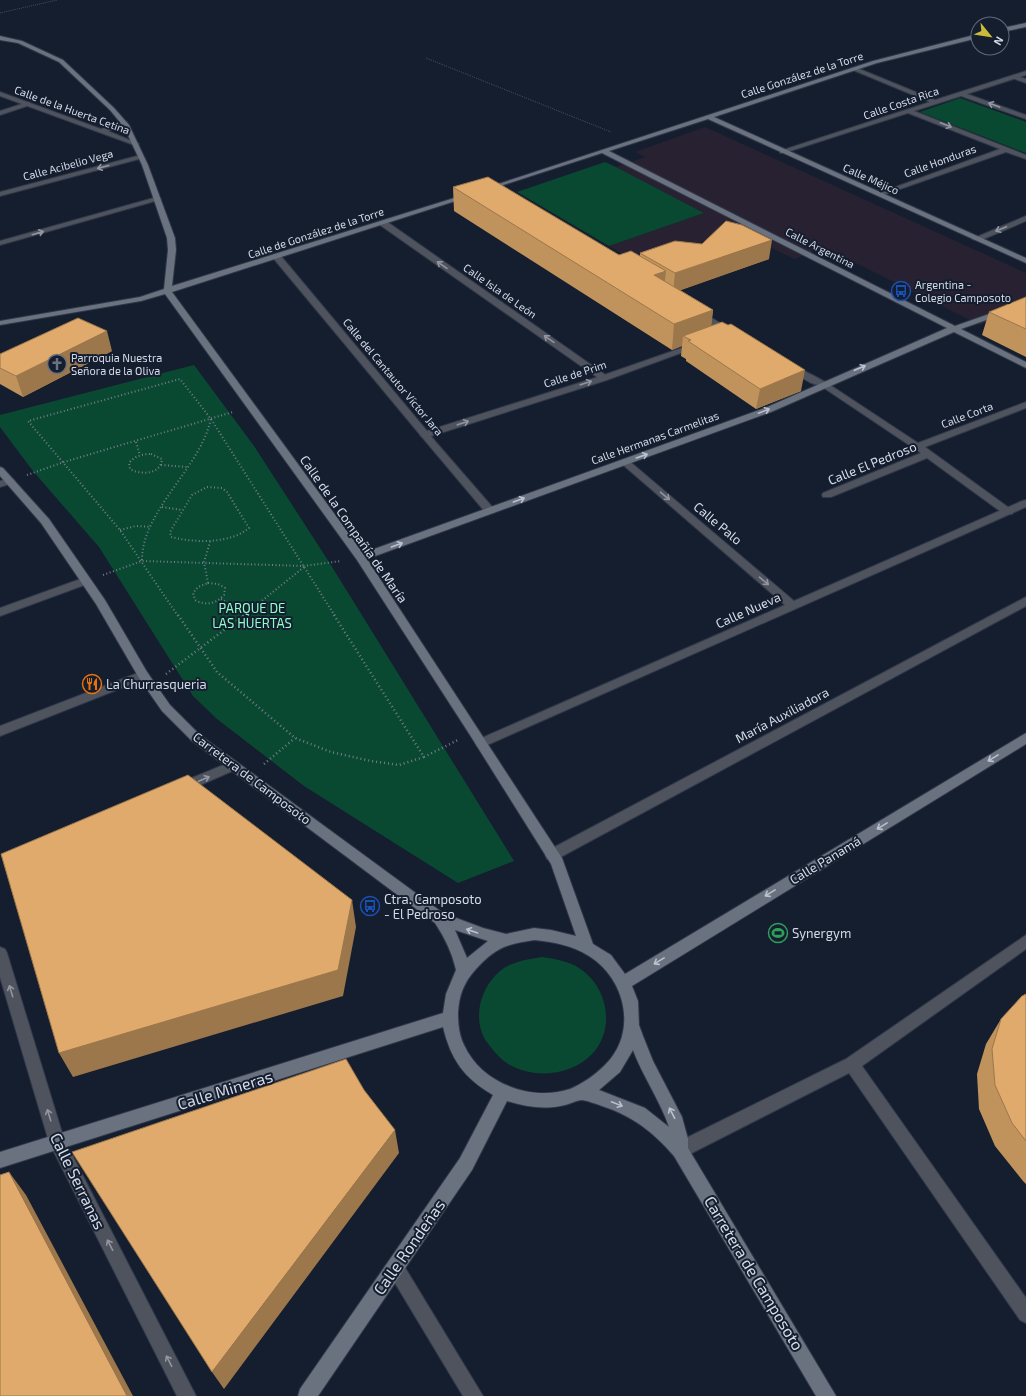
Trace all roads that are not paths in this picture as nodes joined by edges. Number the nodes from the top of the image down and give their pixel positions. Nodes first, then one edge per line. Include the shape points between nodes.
1 (1026, 25) edge
2 (1010, 28) edge
3 (0, 38) edge
4 (970, 38) edge
5 (855, 69) junction
6 (1026, 73) edge
7 (1014, 77) junction
8 (1026, 81) edge
9 (0, 94) edge
10 (962, 94) junction
11 (933, 102) junction
12 (28, 104) junction
13 (909, 111) junction
14 (0, 114) edge
15 (707, 116) junction
16 (1026, 117) edge
17 (124, 123) junction
18 (100, 131) junction
19 (633, 141) joint
20 (136, 144) junction
21 (1007, 149) junction
22 (603, 151) junction
23 (782, 152) junction
24 (1026, 156) edge
25 (141, 157) junction
26 (0, 194) edge
27 (881, 194) junction
28 (158, 199) junction
29 (1026, 218) edge
30 (383, 223) junction
31 (976, 239) junction
32 (0, 243) edge
33 (277, 257) junction
34 (1026, 261) edge
35 (168, 292) junction
36 (1026, 303) edge
37 (691, 308) edge
38 (0, 323) edge
39 (952, 329) junction
40 (718, 338) edge
41 (704, 342) edge
42 (784, 364) edge
43 (1026, 365) edge
44 (604, 378) junction
45 (824, 384) junction
46 (1026, 405) edge
47 (426, 435) junction
48 (917, 447) junction
49 (928, 454) junction
50 (625, 462) junction
51 (0, 470) edge
52 (5, 483) edge
53 (827, 495) dead end
54 (1026, 503) edge
55 (490, 511) junction
56 (1008, 512) junction
57 (361, 558) junction
58 (86, 581) junction
59 (1026, 602) edge
60 (794, 606) junction
61 (0, 612) edge
62 (145, 678) junction
63 (0, 732) edge
64 (1026, 738) edge
65 (481, 743) junction
66 (233, 766) junction
67 (168, 794) edge
68 (552, 855) junction
69 (440, 918) junction
70 (506, 940) junction
71 (1026, 941) edge
72 (587, 946) junction
73 (0, 953) edge
74 (464, 971) junction
75 (624, 983) junction
76 (449, 1018) junction
77 (632, 1026) junction
78 (852, 1064) junction
79 (580, 1092) junction
80 (503, 1093) junction
81 (57, 1142) junction
82 (680, 1150) junction
83 (0, 1160) edge
84 (395, 1267) junction
85 (1026, 1314) edge
86 (186, 1396) edge
87 (307, 1396) edge
88 (474, 1396) edge
89 (827, 1396) edge

1 - 2 street
3 - 17 street via 20,42 61,61
4 - 5 street, Calle González de la Torre
5 - 11 street
5 - 15 street, Calle González de la Torre
6 - 7 street, Calle Costa Rica
7 - 8 street
7 - 10 street, Calle Costa Rica
9 - 12 street, Calle de la Huerta Cetina
10 - 11 street, Calle Costa Rica
16 -> 10 street
11 - 13 street, Calle Costa Rica
12 - 14 street
12 - 18 street, Calle de la Huerta Cetina
13 -> 21 street
13 - 23 street, Calle Costa Rica
15 - 19 street, Calle González de la Torre
15 - 23 street, Calle Méjico
17 - 18 street via 116,128
17 - 20 street
18 - 20 street, Calle de la Huerta Cetina
19 - 22 street, Calle de González de la Torre
20 - 25 street
21 - 24 street
21 - 27 street, Calle Honduras
22 - 30 street, Calle de González de la Torre via 494,190
22 - 39 street, Calle Argentina via 820,259
23 - 27 street, Calle Méjico
25 -> 26 street, Calle Acibelio Vega
25 - 28 street
27 - 31 street, Calle Méjico
32 -> 28 street
28 - 35 street via 172,243
29 -> 31 street
30 - 33 street, Calle de González de la Torre
44 -> 30 street, Calle Isla de León
31 - 34 street, Calle Méjico
33 - 35 street, Calle de González de la Torre
33 - 47 street, Calle del Cantautor Víctor Jara
35 - 38 street, Calle de González de la Torre
35 - 57 street, Calle de la Compañía de María
36 - 39 street, Calle Hermanas Carmelitas
37 - 40 street via 734,334
39 - 43 street, Calle Argentina
45 -> 39 street, Calle Hermanas Carmelitas
41 - 44 street, Calle de Prim
42 - 45 street
47 -> 44 street, Calle de Prim
45 - 48 street
50 -> 45 street, Calle Hermanas Carmelitas via 768,410 816,390
46 - 48 street, Calle Corta
47 - 55 street, Calle del Cantautor Víctor Jara
48 - 49 street
49 - 53 street, Calle El Pedroso
49 - 56 street
55 -> 50 street, Calle Hermanas Carmelitas
50 -> 60 street, Calle Palo
51 - 52 street, Carretera de Camposoto
52 - 58 street, Carretera de Camposoto via 45,522
54 - 56 street, Calle Nueva
57 -> 55 street, Calle Hermanas Carmelitas
56 - 60 street, Calle Nueva
57 - 65 street, Calle de la Compañía de María
58 - 61 street
58 - 62 street, Carretera de Camposoto
59 - 68 street, María Auxiliadora
60 - 65 street, Calle Nueva
62 - 63 street
62 - 66 street, Carretera de Camposoto via 166,708 196,738
64 -> 75 street, Calle Panamá
65 - 68 street, Calle de la Compañía de María
67 -> 66 street
66 - 69 street, Carretera de Camposoto
68 - 72 street, Calle de la Compañía de María via 557,862
70 -> 69 street, Carretera de Camposoto
69 - 74 street, Carretera de Camposoto via 452,934
70 - 72 street via 534,934 561,937
70 - 74 street via 482,952
71 - 78 street
72 - 75 street via 608,962
81 -> 73 street, Calle Serranas
74 - 76 street via 453,994
75 - 77 street via 630,1003
76 - 80 street via 453,1040 464,1062 480,1080
76 - 81 street, Calle Mineras
77 - 79 street via 626,1047 614,1067 592,1087
82 -> 77 street, Carretera de Camposoto via 681,1138 677,1124 647,1065
78 - 82 street
78 - 85 street
79 - 80 street via 564,1098 533,1100
79 -> 82 street, Carretera de Camposoto via 615,1103 646,1117
80 - 84 street, Calle Rondeñas via 466,1164
81 - 83 street, Calle Mineras
86 -> 81 street, Calle Serranas
82 - 89 street, Carretera de Camposoto
84 - 87 street, Calle Rondeñas
84 - 88 street

